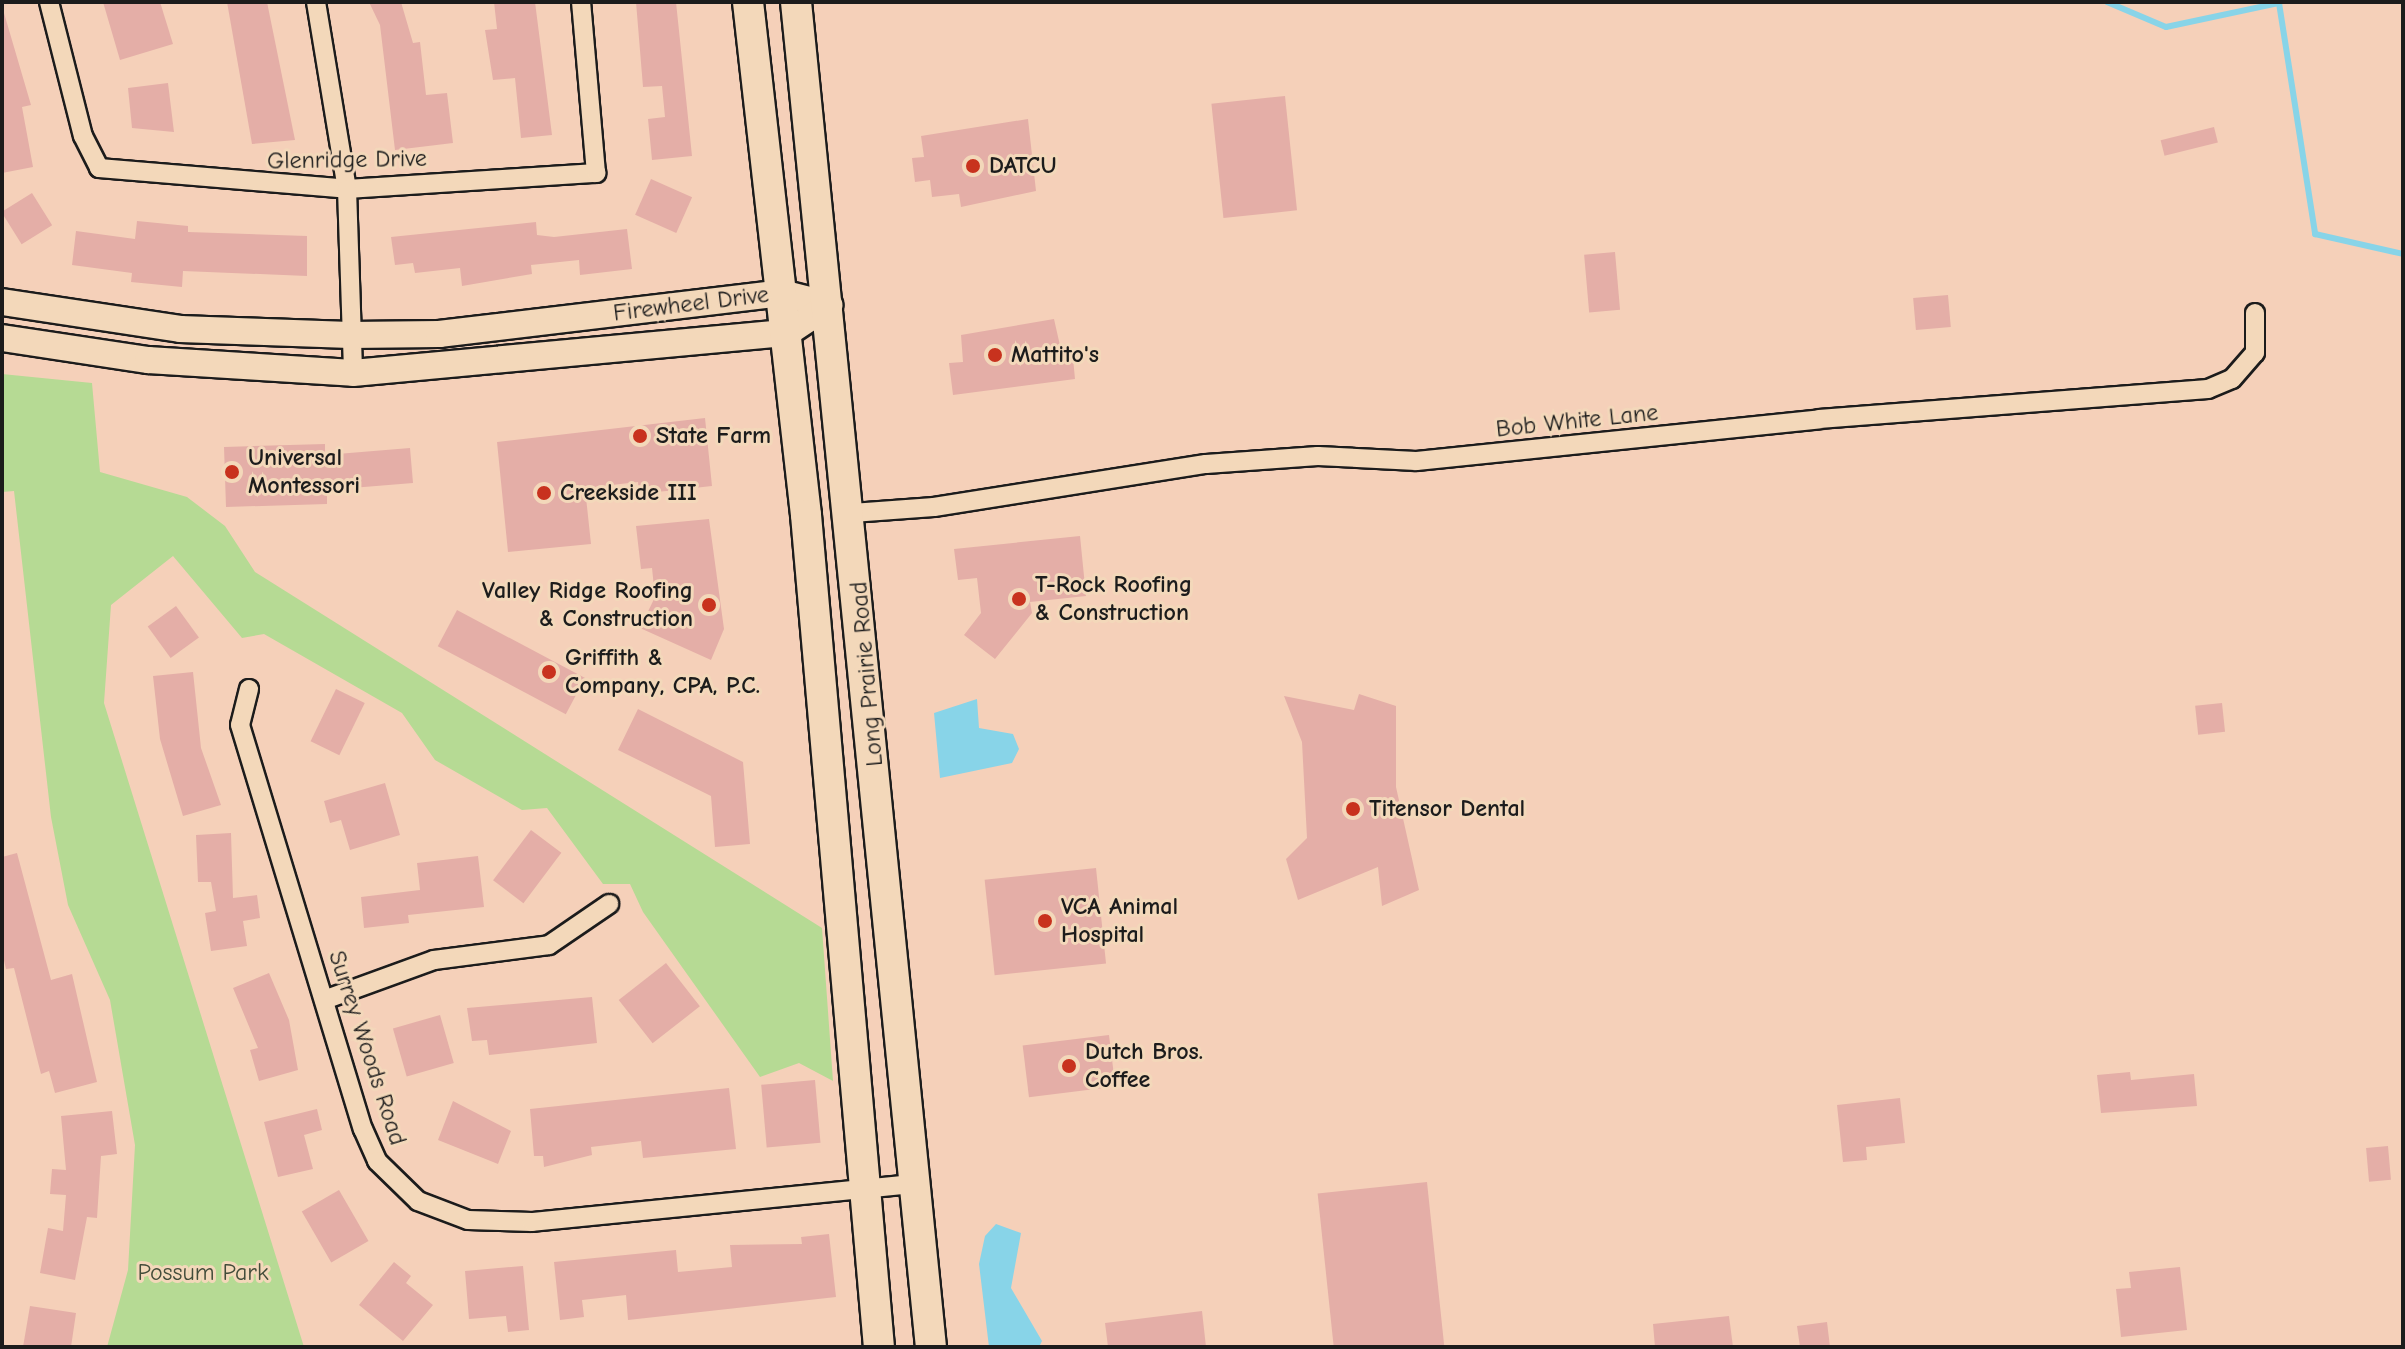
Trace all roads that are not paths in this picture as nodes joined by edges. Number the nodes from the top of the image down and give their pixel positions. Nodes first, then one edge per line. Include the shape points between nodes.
1 (49, 2) edge
2 (316, 2) edge
3 (581, 2) edge
4 (748, 2) edge
5 (796, 2) edge
6 (347, 189) junction
7 (782, 293) junction
8 (2, 302) edge
9 (829, 305) junction
10 (2255, 313) dead end
11 (787, 333) junction
12 (350, 335) junction
13 (2, 338) edge
14 (353, 373) junction
15 (852, 513) junction
16 (249, 689) dead end
17 (609, 904) dead end
18 (324, 1000) junction
19 (916, 1184) junction
20 (864, 1188) junction
21 (879, 1347) edge
22 (931, 1347) edge

1 - 6 street, Glenridge Drive via 83,136 99,168
2 - 6 street
3 - 6 street, Glenridge Drive via 596,173
4 - 7 main road, Long Prairie Road
5 - 9 main road, Long Prairie Road
6 - 12 street
7 - 9 street, Firewheel Drive
7 - 11 main road, Long Prairie Road
7 - 12 street, Firewheel Drive via 439,334
8 - 12 street, Firewheel Drive via 180,329
9 - 11 street, Firewheel Drive
9 - 15 main road, Long Prairie Road
10 - 15 street, Bob White Lane via 2255,353 2232,379 2208,389 1819,419 1416,461 1318,456 1206,464 1014,496
11 - 14 street, Firewheel Drive
11 - 20 main road, Long Prairie Road
12 - 14 street
13 - 14 street, Firewheel Drive via 148,360
15 - 19 main road, Long Prairie Road
16 - 18 street, Surrey Woods Road via 240,725
17 - 18 street via 549,945 434,960
18 - 20 street, Surrey Woods Road via 377,1161 418,1201 468,1220 532,1222
19 - 20 street, Surrey Woods Road
19 - 22 main road, Long Prairie Road
20 - 21 main road, Long Prairie Road

